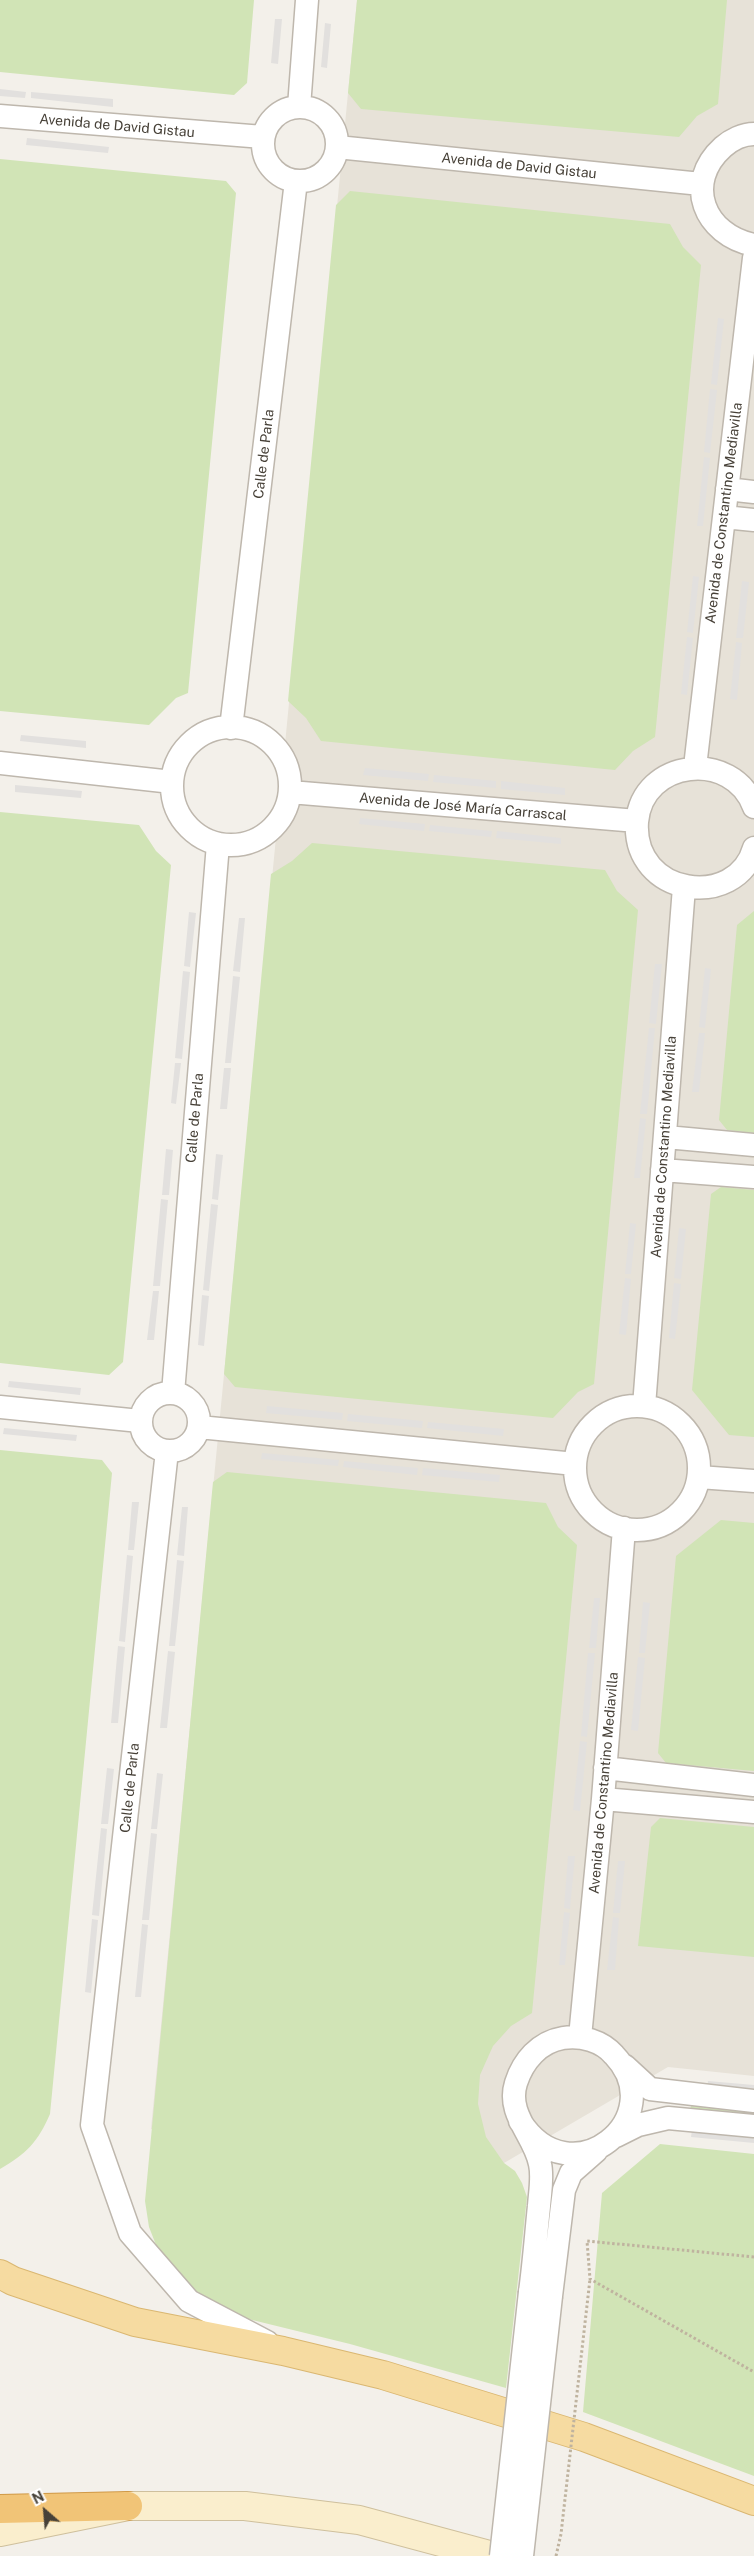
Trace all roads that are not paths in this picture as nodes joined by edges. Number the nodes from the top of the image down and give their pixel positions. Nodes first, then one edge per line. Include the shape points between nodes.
1 (307, 0) edge
2 (298, 107) junction
3 (0, 116) edge
4 (754, 134) edge
5 (263, 137) junction
6 (337, 147) junction
7 (296, 181) junction
8 (700, 184) junction
9 (754, 245) edge
10 (754, 258) edge
11 (727, 489) junction
12 (754, 492) edge
13 (724, 517) junction
14 (754, 520) edge
15 (231, 728) junction
16 (0, 763) edge
17 (695, 767) junction
18 (172, 782) junction
19 (290, 792) junction
20 (754, 807) edge
21 (637, 821) junction
22 (218, 844) junction
23 (754, 848) edge
24 (684, 887) junction
25 (666, 1137) junction
26 (754, 1145) edge
27 (662, 1170) junction
28 (754, 1177) edge
29 (173, 1393) junction
30 (644, 1406) junction
31 (0, 1407) edge
32 (140, 1421) junction
33 (199, 1427) junction
34 (167, 1451) junction
35 (575, 1464) junction
36 (698, 1477) junction
37 (754, 1481) edge
38 (624, 1528) junction
39 (605, 1768) junction
40 (754, 1785) edge
41 (603, 1799) junction
42 (754, 1812) edge
43 (580, 2037) junction
44 (622, 2062) junction
45 (754, 2101) edge
46 (520, 2121) junction
47 (754, 2126) edge
48 (608, 2142) junction
49 (0, 2274) edge
50 (541, 2294) junction
51 (283, 2351) junction
52 (754, 2502) edge
53 (128, 2506) junction
54 (0, 2509) edge
55 (0, 2532) edge
56 (493, 2556) edge
57 (502, 2556) edge
58 (522, 2556) edge

1 - 2 street
2 - 5 street via 289,108 272,120
2 - 6 street via 317,111 331,124
3 - 5 street, Avenida de David Gistau
4 - 8 street via 730,141 714,156
5 - 7 street via 264,153 270,166
6 - 7 street via 323,172 315,178
6 - 8 street, Avenida de David Gistau
7 - 15 street, Calle de Parla
8 - 9 street via 711,219 728,234
10 - 11 street, Avenida de Constantino Mediavilla
11 - 12 street
11 - 13 street, Avenida de Constantino Mediavilla
13 - 14 street
13 - 17 street, Avenida de Constantino Mediavilla
15 - 18 street via 214,730 198,738 176,765
15 - 19 street via 250,731 268,740 281,754 288,772
16 - 18 street
17 - 20 street via 728,775 741,786
17 - 21 street via 678,770 656,784 641,805
18 - 22 street via 173,799 179,815 202,838
19 - 21 street, Avenida de José María Carrascal
19 - 22 street via 285,811 273,828 257,839 238,845
21 - 24 street via 638,839 648,863 667,880
22 - 29 street, Calle de Parla
23 - 24 street via 741,870 724,882 704,888
24 - 25 street, Avenida de Constantino Mediavilla
25 - 26 street
25 - 27 street, Avenida de Constantino Mediavilla
27 - 28 street
27 - 30 street, Avenida de Constantino Mediavilla
29 - 32 street via 157,1395 148,1401
29 - 33 street via 191,1401 197,1409
30 - 35 street via 615,1410 592,1426 578,1450
30 - 36 street via 664,1412 682,1424 696,1448
31 - 32 street
32 - 34 street via 145,1439
33 - 34 street via 190,1444
33 - 35 street
34 - 51 street, Calle de Parla via 92,2125 130,2233 189,2301
35 - 38 street via 578,1486 588,1506 604,1520
36 - 37 street
36 - 38 street via 688,1503 666,1522 653,1528
38 - 39 street, Avenida de Constantino Mediavilla
39 - 40 street
39 - 41 street, Avenida de Constantino Mediavilla
41 - 42 street
41 - 43 street, Avenida de Constantino Mediavilla
43 - 44 street via 610,2050
43 - 46 street via 562,2038 545,2044 531,2055 515,2086 515,2104
44 - 45 street via 650,2089
44 - 48 street via 629,2076 631,2108 626,2122
46 - 48 street via 537,2142 561,2153 581,2154
46 - 50 street via 540,2164 537,2233
47 - 48 street via 668,2118 638,2124
48 - 50 street via 584,2158 571,2172
49 - 51 main road via 12,2281 135,2322
50 - 57 street, bridge
50 - 58 street, bridge
51 - 52 main road via 383,2375 584,2437
53 - 54 highway
53 - 55 main road
53 - 56 main road via 245,2506 359,2520

